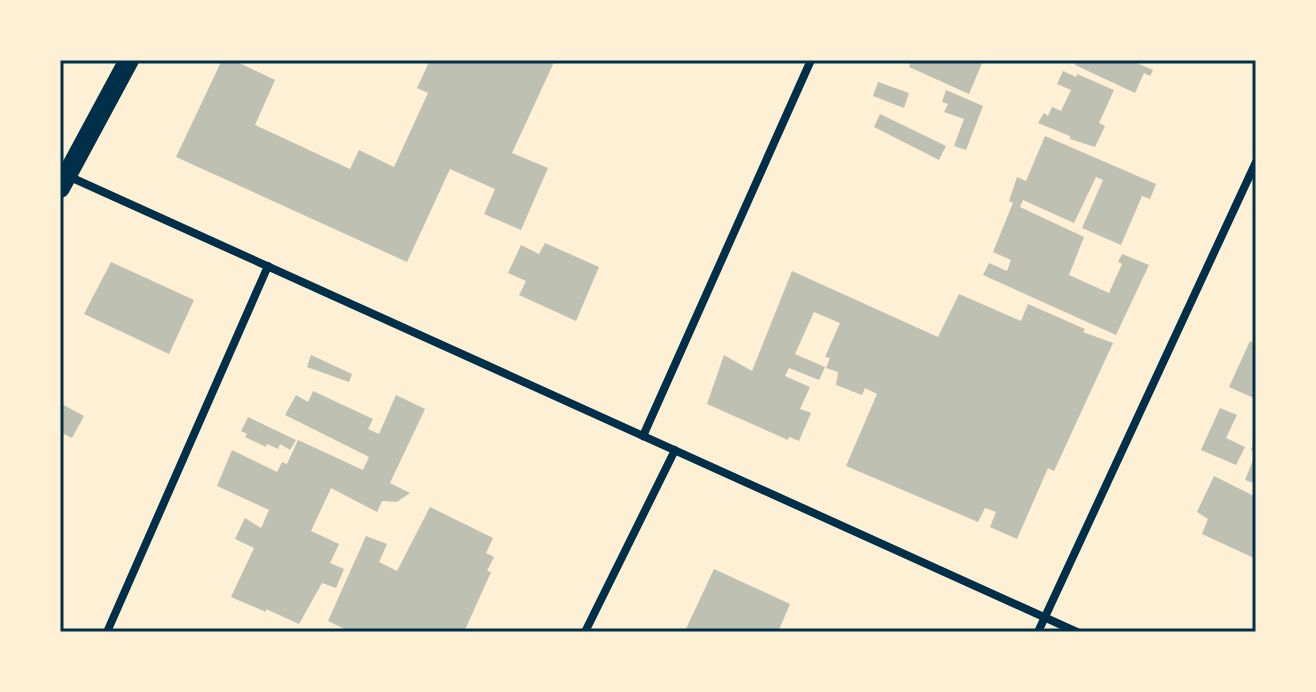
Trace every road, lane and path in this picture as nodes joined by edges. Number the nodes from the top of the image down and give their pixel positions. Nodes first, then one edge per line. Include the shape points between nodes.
1 (129, 60) edge
2 (811, 60) edge
3 (1256, 162) edge
4 (62, 178) edge
5 (268, 266) junction
6 (643, 436) junction
7 (675, 450) junction
8 (1044, 617) junction
9 (107, 632) edge
10 (585, 632) edge
11 (1038, 632) edge
12 (1077, 632) edge

1 - 4 main road
2 - 6 street
3 - 8 street
4 - 5 street
5 - 6 street
5 - 9 street
6 - 7 street
7 - 8 street
7 - 10 street
8 - 11 street
8 - 12 street

